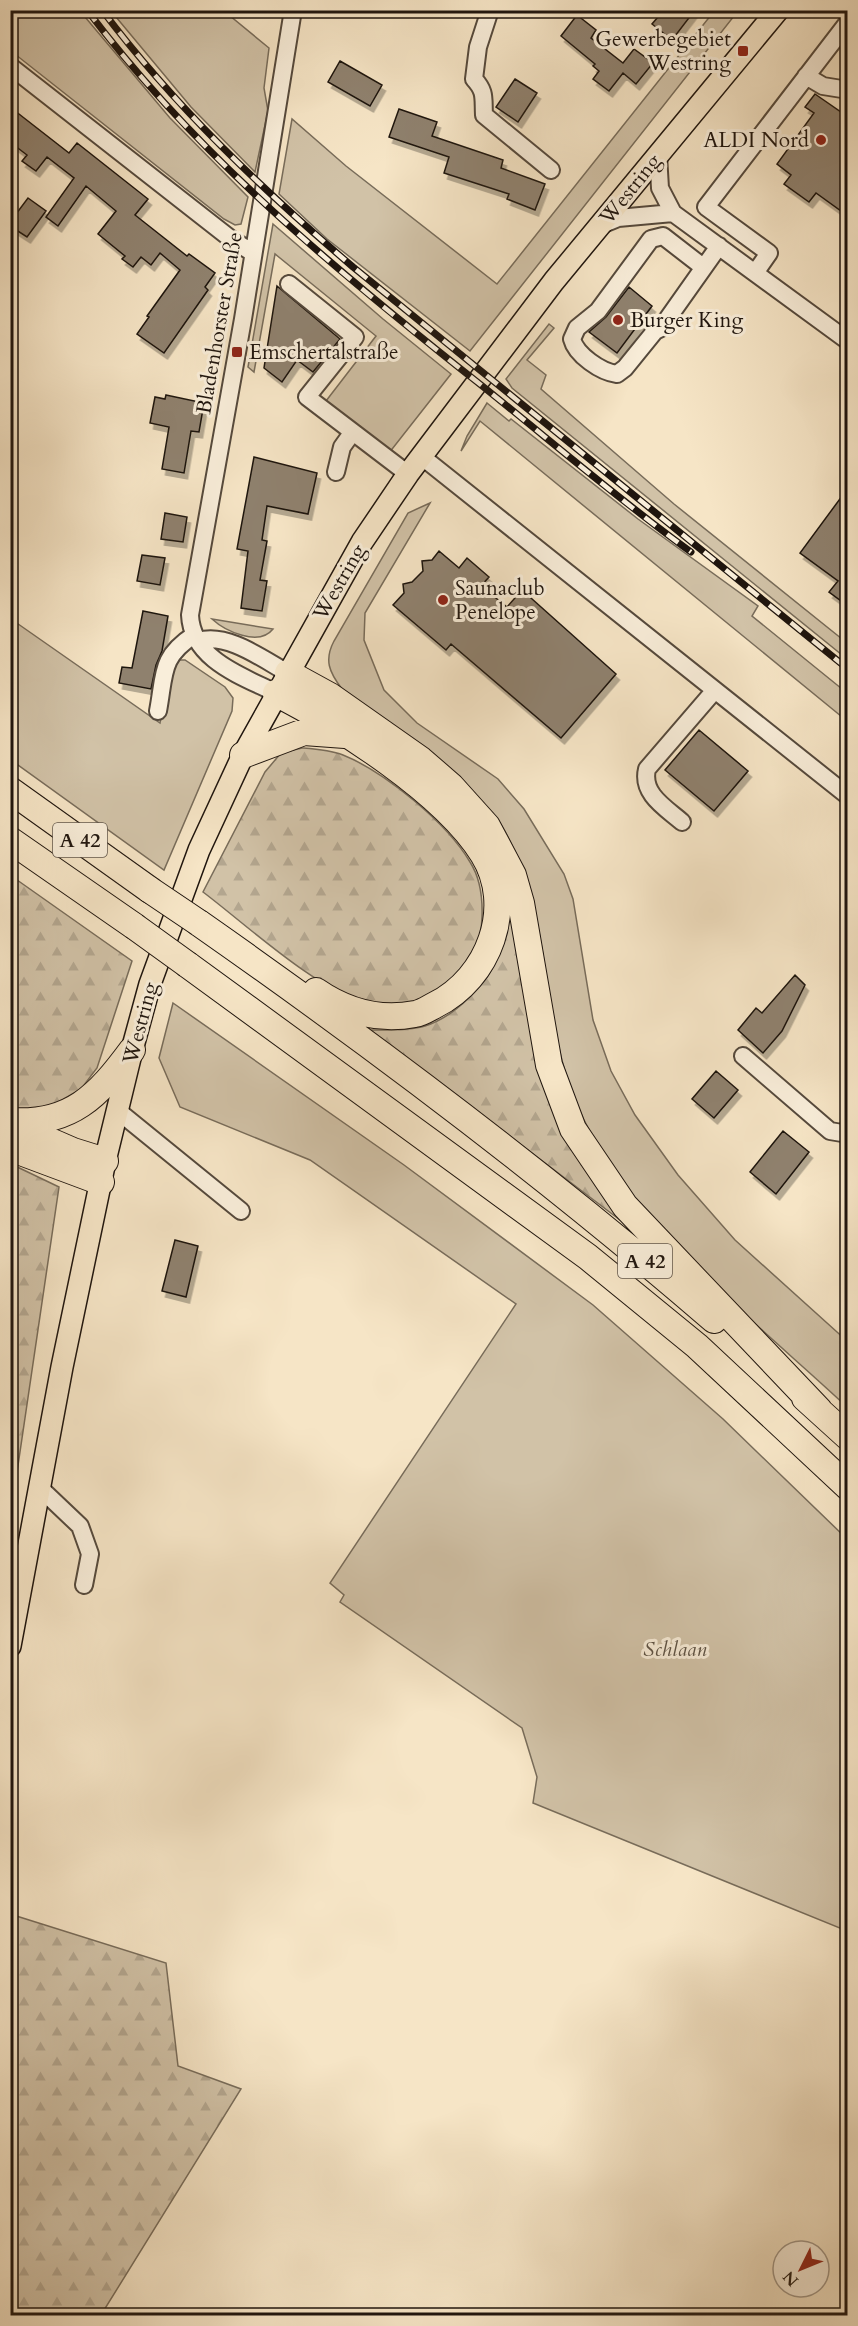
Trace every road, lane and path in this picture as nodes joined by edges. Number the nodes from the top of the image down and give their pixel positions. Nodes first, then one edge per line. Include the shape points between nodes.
1 (293, 10) edge
2 (490, 10) edge
3 (778, 10) edge
4 (848, 22) edge
5 (10, 66) edge
6 (806, 76) junction
7 (848, 90) edge
8 (657, 155) junction
9 (551, 170) dead end
10 (673, 213) junction
11 (601, 225) junction
12 (719, 246) junction
13 (254, 253) junction
14 (703, 267) junction
15 (755, 273) junction
16 (289, 284) dead end
17 (848, 341) edge
18 (352, 433) junction
19 (421, 456) junction
20 (336, 472) dead end
21 (408, 474) junction
22 (196, 638) junction
23 (282, 683) junction
24 (715, 690) junction
25 (158, 711) dead end
26 (351, 736) junction
27 (243, 755) junction
28 (10, 790) edge
29 (848, 796) edge
30 (682, 822) dead end
31 (10, 840) edge
32 (10, 860) edge
33 (81, 889) junction
34 (254, 961) junction
35 (132, 1050) junction
36 (743, 1056) dead end
37 (118, 1111) junction
38 (10, 1123) edge
39 (848, 1129) edge
40 (10, 1148) edge
41 (103, 1172) junction
42 (241, 1211) dead end
43 (819, 1410) junction
44 (848, 1437) edge
45 (848, 1487) edge
46 (40, 1488) junction
47 (84, 1585) dead end
48 (10, 1646) edge

1 - 13 street, Bladenhorster Straße
2 - 9 street via 478,47 474,79 485,98 484,115
3 - 8 main road, Westring
4 - 6 street
5 - 13 street via 231,240
6 - 7 street via 823,86
6 - 15 street via 706,207 769,254
8 - 10 street via 660,188
8 - 11 main road, Westring
10 - 11 street via 618,218
10 - 12 street
11 - 19 main road, Westring
12 - 14 street
12 - 15 street
13 - 22 street, Bladenhorster Straße via 190,615
14 - 14 street via 663,236 651,239 598,311 577,328 572,339 574,348 607,373 617,374 661,328
15 - 17 street
16 - 18 street via 355,337 306,398
18 - 20 street via 342,447
18 - 21 street
19 - 21 main road, Westring
19 - 24 street
21 - 23 main road, Westring via 362,542
22 - 23 street via 224,642
22 - 23 street via 204,652 216,661
22 - 25 street via 179,645 169,657
23 - 26 highway
23 - 27 main road, Westring
23 - 43 highway via 330,696 421,760 487,826 513,875 521,903 549,1065 573,1129 625,1206
24 - 29 street
24 - 30 street via 647,769 647,789
26 - 27 highway via 304,732
26 - 34 highway via 435,800 484,855 495,888 496,914 487,954 476,972 444,1001 417,1014 391,1017 361,1013 326,998 290,975
27 - 35 main road, Westring via 199,850 150,984
28 - 34 highway, A 42, bridge
31 - 33 highway, A 42
32 - 33 highway
33 - 45 highway, A 42, bridge via 588,1257 697,1346
34 - 43 highway, A 42 via 466,1118 637,1253
35 - 37 main road, Westring
35 - 38 highway via 107,1082 74,1111 33,1122
36 - 39 street via 830,1131 842,1133
37 - 41 main road, Westring
37 - 42 street
38 - 41 highway via 73,1151
40 - 41 highway
41 - 46 main road, Westring
43 - 44 highway, A 42
46 - 47 street via 80,1526 90,1554
46 - 48 main road, Westring

